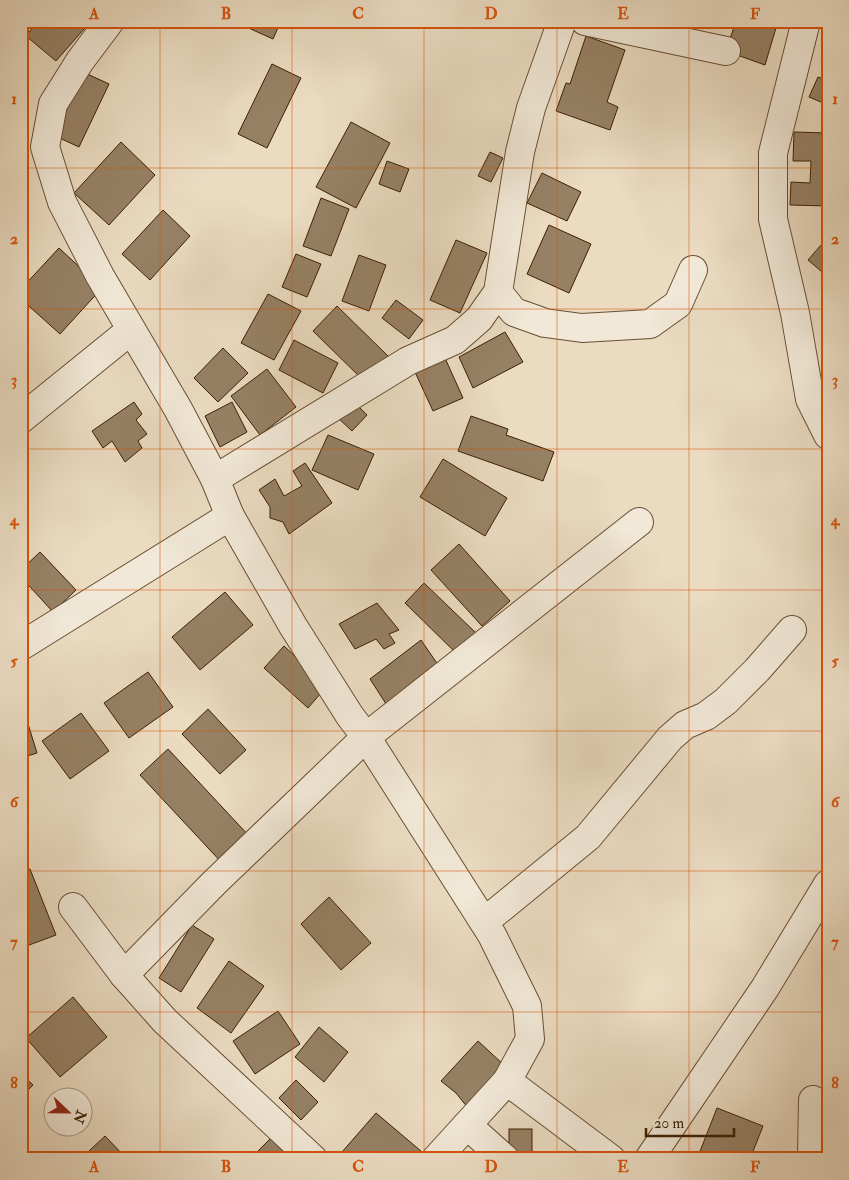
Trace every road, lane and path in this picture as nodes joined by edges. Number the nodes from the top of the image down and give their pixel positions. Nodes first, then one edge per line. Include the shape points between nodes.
1 (110, 21) edge
2 (562, 21) edge
3 (585, 21) edge
4 (806, 21) edge
5 (726, 51) dead end
6 (693, 270) dead end
7 (498, 292) junction
8 (131, 330) junction
9 (21, 419) edge
10 (828, 435) edge
11 (215, 479) junction
12 (230, 516) junction
13 (639, 522) dead end
14 (792, 630) dead end
15 (21, 646) edge
16 (366, 736) junction
17 (828, 884) edge
18 (73, 907) dead end
19 (484, 922) junction
20 (124, 975) junction
21 (507, 1081) junction
22 (813, 1100) dead end
23 (467, 1125) junction
24 (313, 1159) edge
25 (436, 1159) edge
26 (505, 1159) edge
27 (611, 1159) edge
28 (649, 1159) edge
29 (816, 1159) edge

1 - 8 street via 53,104 45,147 62,202
2 - 7 street via 531,108 520,152
3 - 5 street
4 - 10 street via 773,153 773,219 795,313 810,398
6 - 7 street via 678,304 650,324 582,328 545,323 514,312
7 - 11 street via 478,319 455,340 408,361
8 - 9 street
8 - 11 street
11 - 12 street
12 - 15 street
12 - 16 street via 293,626
13 - 16 street
14 - 19 street via 726,701 706,716 685,725 670,738 588,837
16 - 19 street
16 - 20 street via 214,882
17 - 28 street via 765,988
18 - 20 street
19 - 21 street via 527,1006 530,1038
20 - 24 street via 165,1021
21 - 23 street
21 - 27 street
22 - 29 street via 812,1153
23 - 25 street
23 - 26 street

